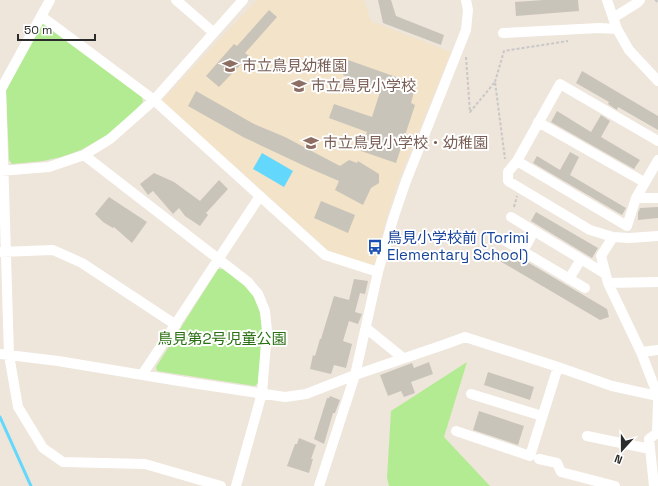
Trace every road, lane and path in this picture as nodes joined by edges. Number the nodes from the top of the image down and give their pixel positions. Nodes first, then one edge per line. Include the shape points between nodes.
1 (50, 0) edge
2 (176, 0) edge
3 (243, 0) edge
4 (466, 0) edge
5 (607, 0) edge
6 (640, 0) edge
7 (655, 0) edge
8 (658, 2) edge
9 (41, 16) junction
10 (613, 18) junction
11 (617, 29) junction
12 (213, 32) junction
13 (503, 33) dead end
14 (572, 40) dead end
15 (466, 54) dead end
16 (658, 81) edge
17 (495, 82) junction
18 (0, 88) edge
19 (154, 100) junction
20 (538, 122) junction
21 (658, 141) edge
22 (84, 155) junction
23 (658, 160) edge
24 (516, 161) junction
25 (2, 171) edge
26 (508, 180) junction
27 (644, 182) junction
28 (260, 196) junction
29 (636, 198) junction
30 (658, 198) edge
31 (511, 218) dead end
32 (627, 226) junction
33 (534, 231) junction
34 (613, 236) junction
35 (658, 236) edge
36 (502, 238) dead end
37 (629, 238) junction
38 (523, 251) junction
39 (3, 252) edge
40 (219, 259) junction
41 (581, 259) junction
42 (378, 272) junction
43 (569, 278) junction
44 (606, 278) junction
45 (658, 282) edge
46 (585, 288) dead end
47 (176, 325) junction
48 (366, 328) junction
49 (658, 350) edge
50 (641, 352) junction
51 (5, 355) edge
52 (403, 358) junction
53 (558, 367) junction
54 (142, 375) junction
55 (355, 375) junction
56 (262, 393) junction
57 (471, 394) dead end
58 (658, 396) edge
59 (658, 400) edge
60 (542, 416) junction
61 (456, 431) dead end
62 (587, 436) dead end
63 (650, 449) junction
64 (538, 459) dead end
65 (221, 486) edge
66 (236, 486) edge
67 (319, 486) edge
68 (615, 486) edge
69 (654, 486) edge

1 - 9 street
2 - 12 street
3 - 12 street
4 - 42 street via 466,30 406,181
5 - 10 street
6 - 10 street
7 - 8 path
9 - 18 street
9 - 19 street
10 - 11 street
11 - 13 street
11 - 16 street via 629,50
12 - 19 street
14 - 17 path via 504,51
15 - 17 path via 470,112
17 - 26 path
18 - 25 street
19 - 22 street via 110,139
19 - 28 street
20 - 21 street via 560,84
20 - 24 street
20 - 27 street
22 - 25 street via 49,167
22 - 40 street
23 - 27 street
24 - 26 street via 508,172
24 - 32 street
25 - 39 street
26 - 34 street via 590,230
27 - 29 street
28 - 40 street
28 - 42 street via 325,254
29 - 30 street
29 - 32 street
31 - 33 street
32 - 37 street
33 - 38 street
33 - 41 street
34 - 37 street
34 - 44 street via 601,256
35 - 37 street
36 - 38 street
38 - 43 street
39 - 47 street via 53,250 82,263
39 - 51 street
40 - 47 street
40 - 56 street via 248,282 258,294 265,311 267,331
41 - 43 street
41 - 44 street
42 - 48 street
43 - 46 street
44 - 45 street
44 - 50 street
47 - 54 street
48 - 52 street
48 - 55 street
49 - 50 street
50 - 58 street
51 - 54 street
51 - 65 street via 18,407 43,448 64,462 145,464
52 - 53 street via 465,337
52 - 55 street
53 - 58 street via 612,386
53 - 60 street
54 - 56 street
55 - 56 street via 306,394 285,397
55 - 67 street
56 - 66 street
57 - 60 street
59 - 63 street via 657,433 649,439
60 - 61 street via 530,456
62 - 63 street
63 - 69 street
64 - 68 street via 557,463 561,472

